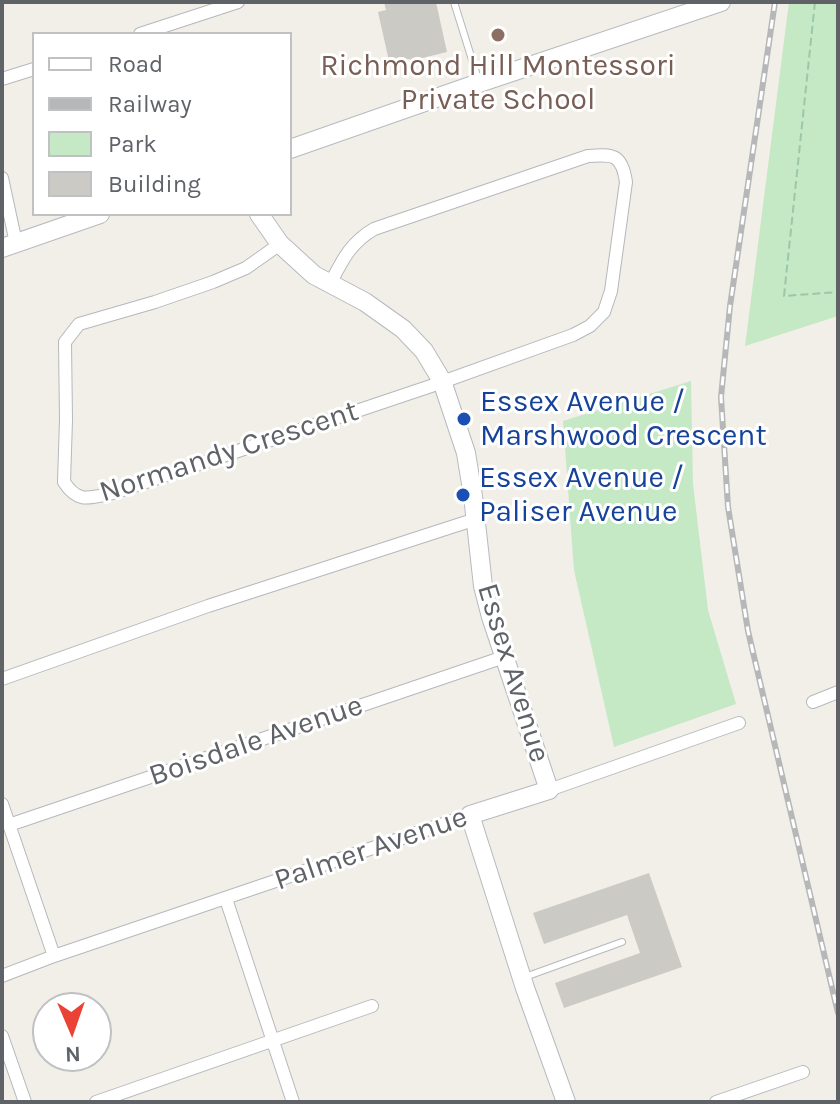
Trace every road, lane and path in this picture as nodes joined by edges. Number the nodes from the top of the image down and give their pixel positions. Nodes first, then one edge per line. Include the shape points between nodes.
1 (238, 2) edge
2 (454, 2) edge
3 (721, 2) edge
4 (815, 2) edge
5 (146, 32) edge
6 (32, 70) edge
7 (2, 79) edge
8 (479, 83) junction
9 (292, 148) edge
10 (2, 178) edge
11 (94, 216) edge
12 (260, 216) edge
13 (280, 244) junction
14 (9, 245) edge
15 (330, 284) junction
16 (838, 292) edge
17 (442, 381) junction
18 (476, 519) junction
19 (504, 657) junction
20 (2, 679) edge
21 (838, 692) edge
22 (813, 702) dead end
23 (739, 723) dead end
24 (549, 790) junction
25 (2, 804) edge
26 (470, 815) junction
27 (9, 825) junction
28 (226, 899) junction
29 (622, 942) dead end
30 (54, 956) junction
31 (2, 976) edge
32 (521, 978) junction
33 (372, 1006) dead end
34 (2, 1036) edge
35 (272, 1040) junction
36 (803, 1072) dead end
37 (25, 1102) edge
38 (96, 1102) edge
39 (293, 1102) edge
40 (566, 1102) edge
41 (716, 1102) edge

1 - 5 street
2 - 8 lane
3 - 8 street
4 - 16 path via 784,296
6 - 7 street
8 - 9 street
10 - 14 street
11 - 14 street
12 - 13 street, Essex Avenue
13 - 15 street, Essex Avenue
13 - 17 street, Normandy Crescent via 246,268 213,282 93,319 72,331 65,342 64,482 69,491 78,497 113,493
15 - 17 street, Essex Avenue via 403,329
15 - 17 street via 358,238 374,229 588,156 619,159 626,182 604,312 573,335
17 - 18 street, Essex Avenue via 466,453
18 - 19 street, Essex Avenue via 483,586
18 - 20 street
19 - 24 street, Essex Avenue
19 - 27 street, Boisdale Avenue
21 - 22 street
23 - 24 street, Palmer Avenue
24 - 26 street, Palmer Avenue
25 - 27 street
26 - 28 street, Palmer Avenue
26 - 32 street
27 - 30 street
28 - 30 street, Palmer Avenue
28 - 35 street
29 - 32 lane
30 - 31 street, Palmer Avenue
32 - 40 street
33 - 35 street
34 - 37 street
35 - 38 street
35 - 39 street
36 - 41 street

